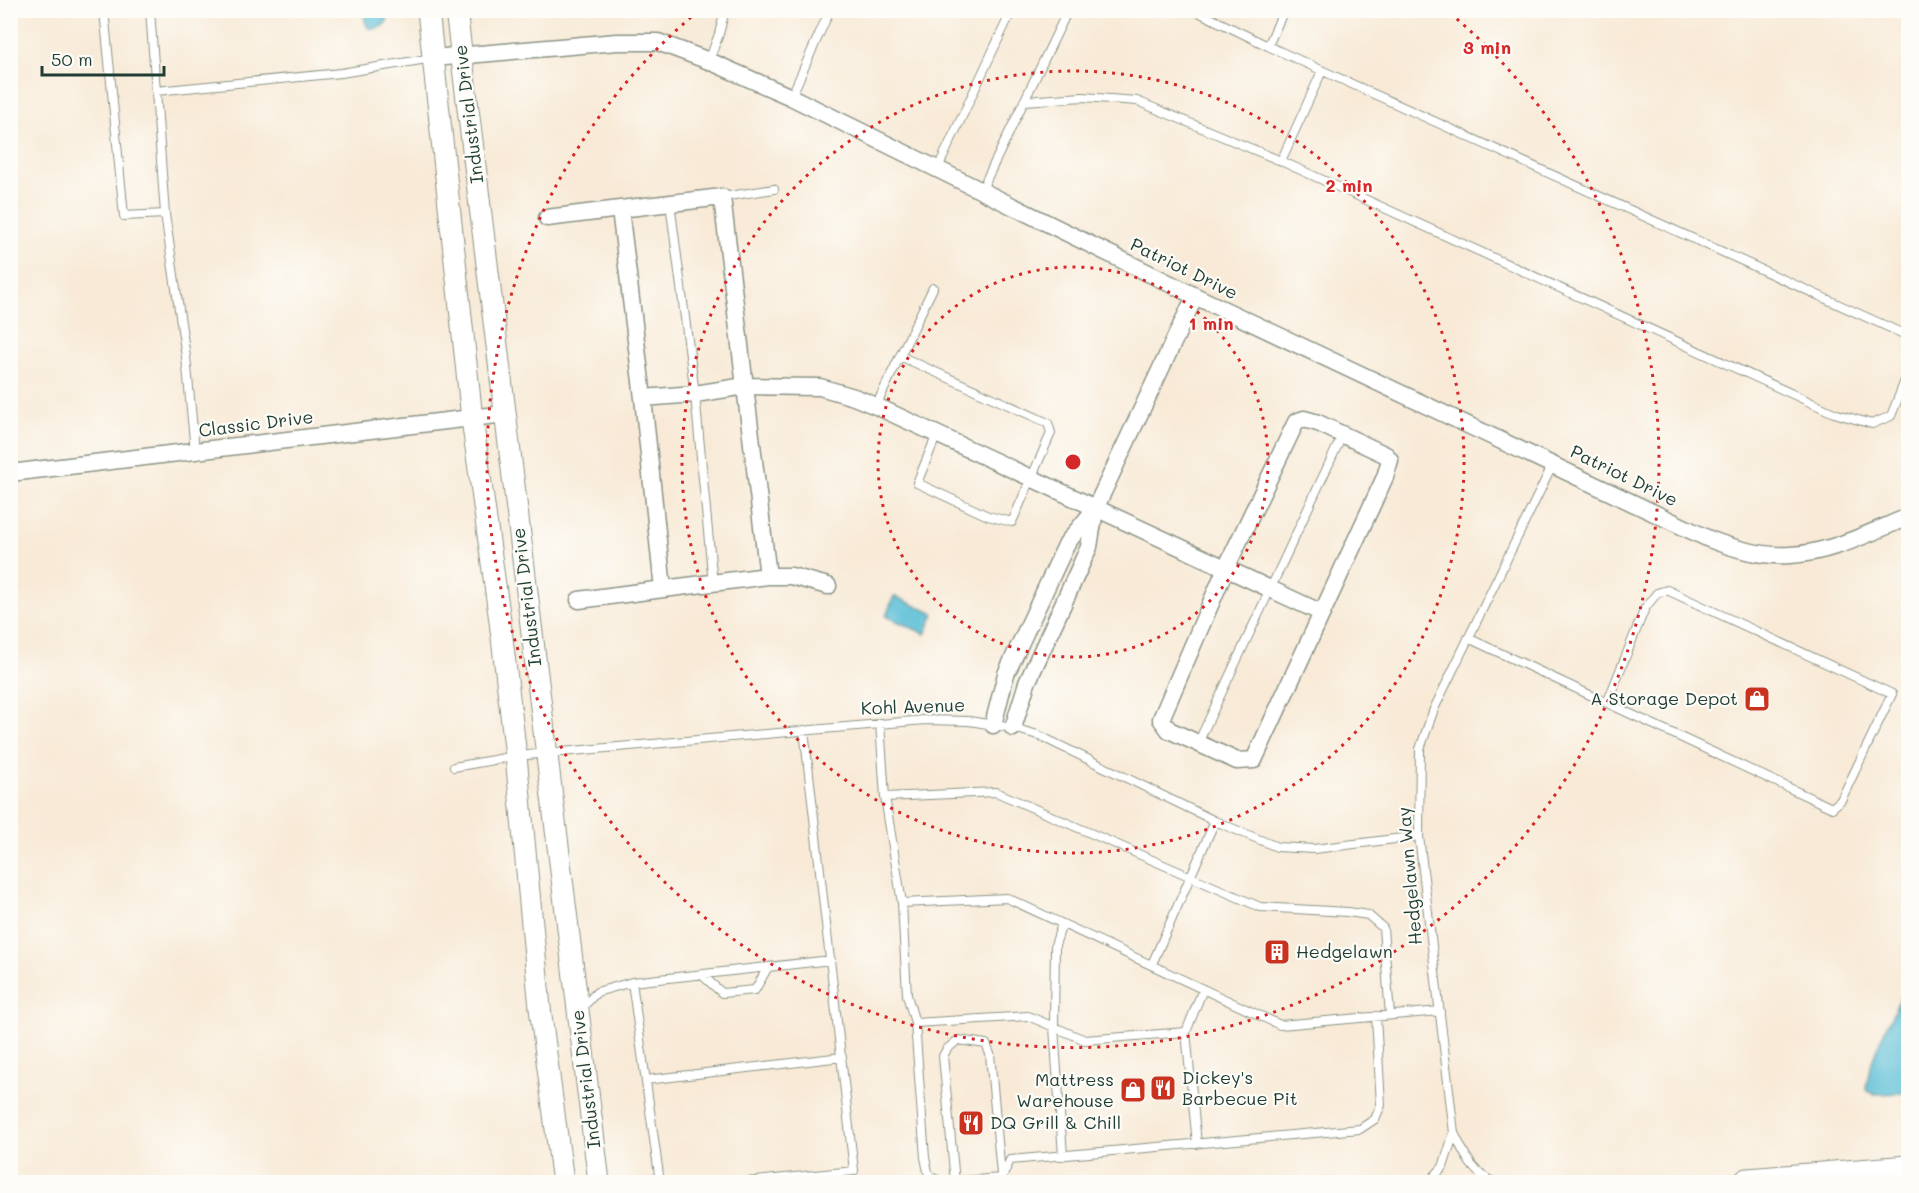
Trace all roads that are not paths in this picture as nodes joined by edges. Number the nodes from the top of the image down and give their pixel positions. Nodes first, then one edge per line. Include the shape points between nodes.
1 (104, 10) edge
2 (150, 10) edge
3 (428, 10) edge
4 (456, 10) edge
5 (725, 10) edge
6 (830, 10) edge
7 (1012, 10) edge
8 (1068, 10) edge
9 (1194, 10) edge
10 (1284, 10) edge
11 (1268, 46) junction
12 (462, 56) junction
13 (434, 58) junction
14 (709, 61) junction
15 (1322, 71) junction
16 (156, 91) junction
17 (790, 98) junction
18 (1024, 101) junction
19 (1281, 161) junction
20 (937, 171) junction
21 (774, 189) dead end
22 (981, 192) junction
23 (722, 197) junction
24 (670, 203) junction
25 (620, 209) junction
26 (165, 214) junction
27 (547, 218) dead end
28 (933, 288) dead end
29 (1196, 296) junction
30 (1908, 336) edge
31 (900, 356) junction
32 (1908, 373) edge
33 (745, 386) junction
34 (695, 394) junction
35 (644, 398) junction
36 (876, 406) junction
37 (505, 414) junction
38 (472, 419) junction
39 (937, 434) junction
40 (1342, 436) junction
41 (195, 451) junction
42 (1553, 464) junction
43 (10, 473) edge
44 (1031, 479) junction
45 (1095, 509) junction
46 (1908, 517) edge
47 (1226, 568) junction
48 (768, 576) junction
49 (712, 584) junction
50 (828, 586) dead end
51 (1270, 588) junction
52 (663, 589) junction
53 (579, 600) dead end
54 (1322, 613) junction
55 (1468, 638) junction
56 (1607, 703) junction
57 (880, 723) junction
58 (993, 725) junction
59 (1013, 728) junction
60 (804, 729) junction
61 (1198, 743) junction
62 (546, 754) junction
63 (516, 756) junction
64 (454, 767) dead end
65 (885, 797) junction
66 (1215, 820) junction
67 (1419, 836) junction
68 (1191, 877) junction
69 (902, 903) junction
70 (1062, 924) junction
71 (831, 960) junction
72 (1152, 964) junction
73 (768, 967) junction
74 (702, 975) junction
75 (633, 982) junction
76 (1203, 989) junction
77 (1440, 1011) junction
78 (578, 1012) junction
79 (1390, 1015) junction
80 (1376, 1017) junction
81 (915, 1023) junction
82 (1054, 1027) junction
83 (1186, 1032) junction
84 (842, 1057) junction
85 (646, 1080) junction
86 (1454, 1133) junction
87 (1197, 1144) junction
88 (1063, 1156) junction
89 (1908, 1169) edge
90 (1002, 1178) junction
91 (563, 1182) edge
92 (599, 1182) edge
93 (660, 1182) edge
94 (746, 1182) edge
95 (941, 1182) edge
96 (950, 1182) edge
97 (1429, 1182) edge
98 (1494, 1182) edge
99 (1748, 1182) edge

1 - 26 lane via 124,216
2 - 16 lane
3 - 13 street, Industrial Drive
4 - 12 street, Industrial Drive
5 - 14 lane
6 - 17 lane
7 - 20 lane
8 - 18 lane
9 - 11 lane
10 - 11 lane
11 - 15 lane
12 - 13 street, Patriot Drive
12 - 14 street, Patriot Drive via 658,42
12 - 37 street, Industrial Drive
13 - 16 lane via 341,73
13 - 38 street, Industrial Drive
14 - 17 street, Patriot Drive
15 - 19 lane
15 - 30 lane
16 - 26 lane
17 - 20 street, Patriot Drive
18 - 19 lane via 1083,97 1137,100
18 - 22 lane
19 - 32 lane via 1834,413 1872,424 1891,416
20 - 22 street, Patriot Drive
21 - 23 lane
22 - 29 street, Patriot Drive
23 - 24 street
23 - 33 street
24 - 25 street
24 - 34 lane
25 - 27 street
25 - 35 street
26 - 41 lane
28 - 31 lane
29 - 42 street, Patriot Drive
29 - 45 street
31 - 36 lane
31 - 44 lane via 1048,423 1051,433
33 - 34 street
33 - 36 street via 820,387
33 - 48 street
34 - 35 street
34 - 49 lane
35 - 52 street
36 - 39 street
37 - 38 street, Classic Drive
37 - 62 street, Industrial Drive
38 - 41 street, Classic Drive
38 - 63 street, Industrial Drive
39 - 44 street
39 - 44 lane via 917,483 988,516 1012,522
40 - 47 street via 1318,423 1304,419 1296,422
40 - 51 lane
40 - 54 street via 1390,460
41 - 43 street, Classic Drive
42 - 46 street, Patriot Drive via 1709,539 1751,552 1812,552
42 - 55 lane, Hedgelawn Way
44 - 45 street
45 - 47 street
45 - 58 street via 1067,543 1006,674
45 - 59 street via 1089,547 1027,683
47 - 51 street
47 - 61 street via 1161,719 1169,730
48 - 49 street
48 - 50 street via 790,576
49 - 52 street
51 - 54 street
51 - 61 lane
52 - 53 street
54 - 61 street via 1254,760 1237,761
55 - 56 lane
55 - 67 lane, Hedgelawn Way via 1434,709 1420,749
56 - 56 lane via 1832,808 1841,800 1892,694 1667,590 1657,593 1645,608
57 - 58 lane, Kohl Avenue via 924,720
57 - 60 lane, Kohl Avenue
57 - 65 lane
58 - 59 lane, Kohl Avenue
59 - 66 lane, Kohl Avenue via 1038,735
60 - 62 lane, Kohl Avenue
60 - 71 lane
62 - 63 lane, Kohl Avenue
62 - 78 street, Industrial Drive
63 - 64 lane, Kohl Avenue
63 - 91 street, Industrial Drive via 540,1008
65 - 68 lane via 996,792
65 - 69 lane
66 - 67 lane, Kohl Avenue via 1277,847 1296,849
66 - 68 lane
67 - 77 lane, Hedgelawn Way
68 - 72 lane
68 - 79 lane via 1260,907 1368,915 1383,928
69 - 70 lane via 1007,898
69 - 81 lane via 907,995
70 - 72 lane
70 - 82 lane via 1055,945
71 - 73 lane
71 - 84 lane
72 - 76 lane
73 - 74 lane
73 - 74 lane via 754,990 723,993
74 - 75 lane
75 - 78 lane via 597,992
75 - 85 lane
76 - 80 lane via 1280,1025
76 - 83 lane
77 - 79 lane
77 - 86 lane, Hedgelawn Way
78 - 92 street, Industrial Drive
79 - 80 lane
80 - 87 lane via 1381,1105 1375,1119 1360,1129
81 - 82 lane via 1028,1016
81 - 95 lane via 925,1158 929,1176
82 - 83 lane via 1085,1040
82 - 88 lane
83 - 87 lane
84 - 85 lane
84 - 94 lane via 854,1171
85 - 93 lane
86 - 97 lane via 1443,1167
86 - 98 lane via 1468,1163
87 - 88 lane
88 - 90 lane via 1010,1160
89 - 99 main road
90 - 96 lane
90 - 96 lane via 990,1054 986,1044 958,1040 943,1056

